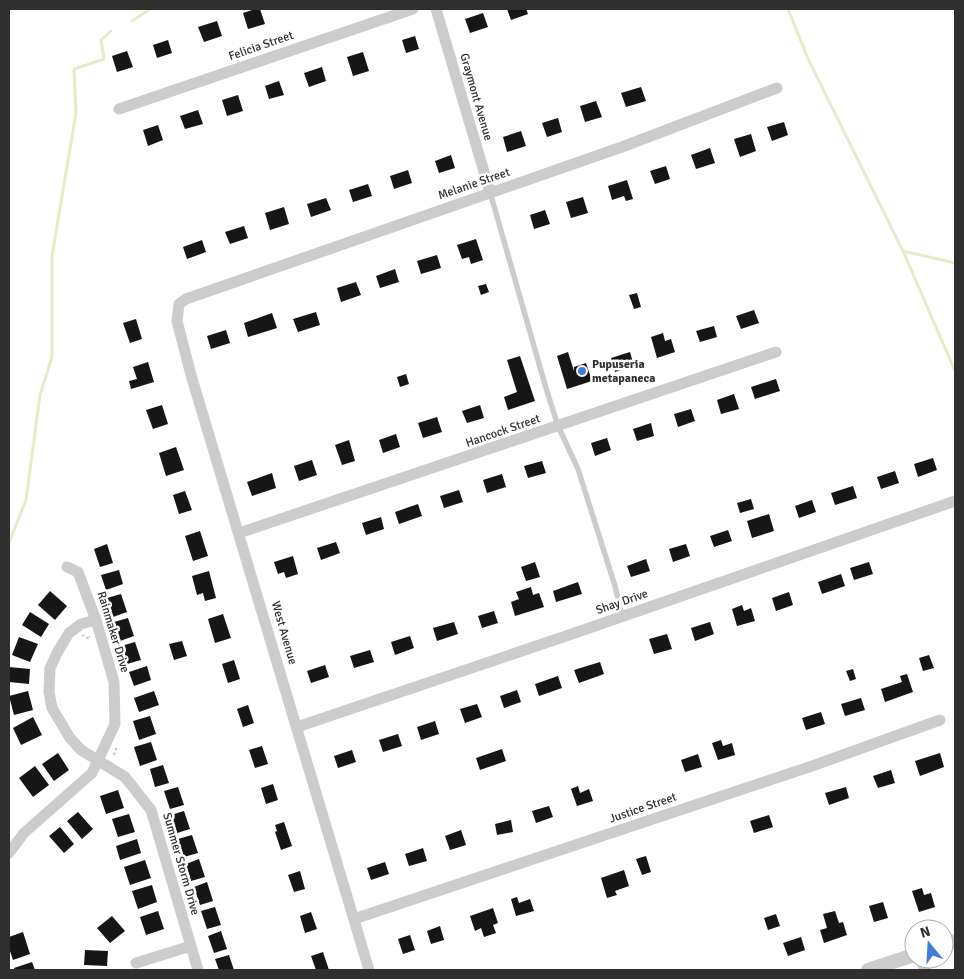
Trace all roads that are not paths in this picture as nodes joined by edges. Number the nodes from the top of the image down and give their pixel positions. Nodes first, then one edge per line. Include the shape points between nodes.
1 (413, 9) edge
2 (436, 9) edge
3 (777, 88) dead end
4 (119, 109) dead end
5 (490, 192) junction
6 (179, 304) joint
7 (776, 352) dead end
8 (558, 426) junction
9 (955, 501) edge
10 (239, 533) junction
11 (67, 567) dead end
12 (622, 616) junction
13 (97, 622) junction
14 (940, 720) dead end
15 (297, 727) junction
16 (105, 755) junction
17 (9, 853) edge
18 (354, 919) junction
19 (191, 946) junction
20 (904, 958) edge
21 (136, 963) dead end
22 (198, 970) edge
23 (369, 970) edge
24 (868, 970) edge

1 - 4 street, Felicia Street
2 - 5 street, Graymont Avenue
3 - 5 street, Melanie Street via 632,144
5 - 6 street, Melanie Street
5 - 8 lane
6 - 10 street, West Avenue via 176,312 179,332
7 - 8 street, Hancock Street
8 - 10 street, Hancock Street
8 - 12 lane via 578,469
9 - 12 street, Shay Drive
10 - 15 street, West Avenue
11 - 13 street, Rainmaker Drive via 78,572
12 - 15 street, Shay Drive
13 - 16 street, Rainmaker Drive via 114,682 116,708
13 - 16 street, Summer Storm Drive via 81,624 69,633 50,668 49,692 52,708 70,738 81,750
14 - 18 street, Justice Street
15 - 18 street, West Avenue
16 - 17 street, Rainmaker Drive via 92,773 24,833
16 - 19 street, Summer Storm Drive via 151,810
18 - 23 street, West Avenue
19 - 21 street
19 - 22 street, Summer Storm Drive
20 - 24 street

